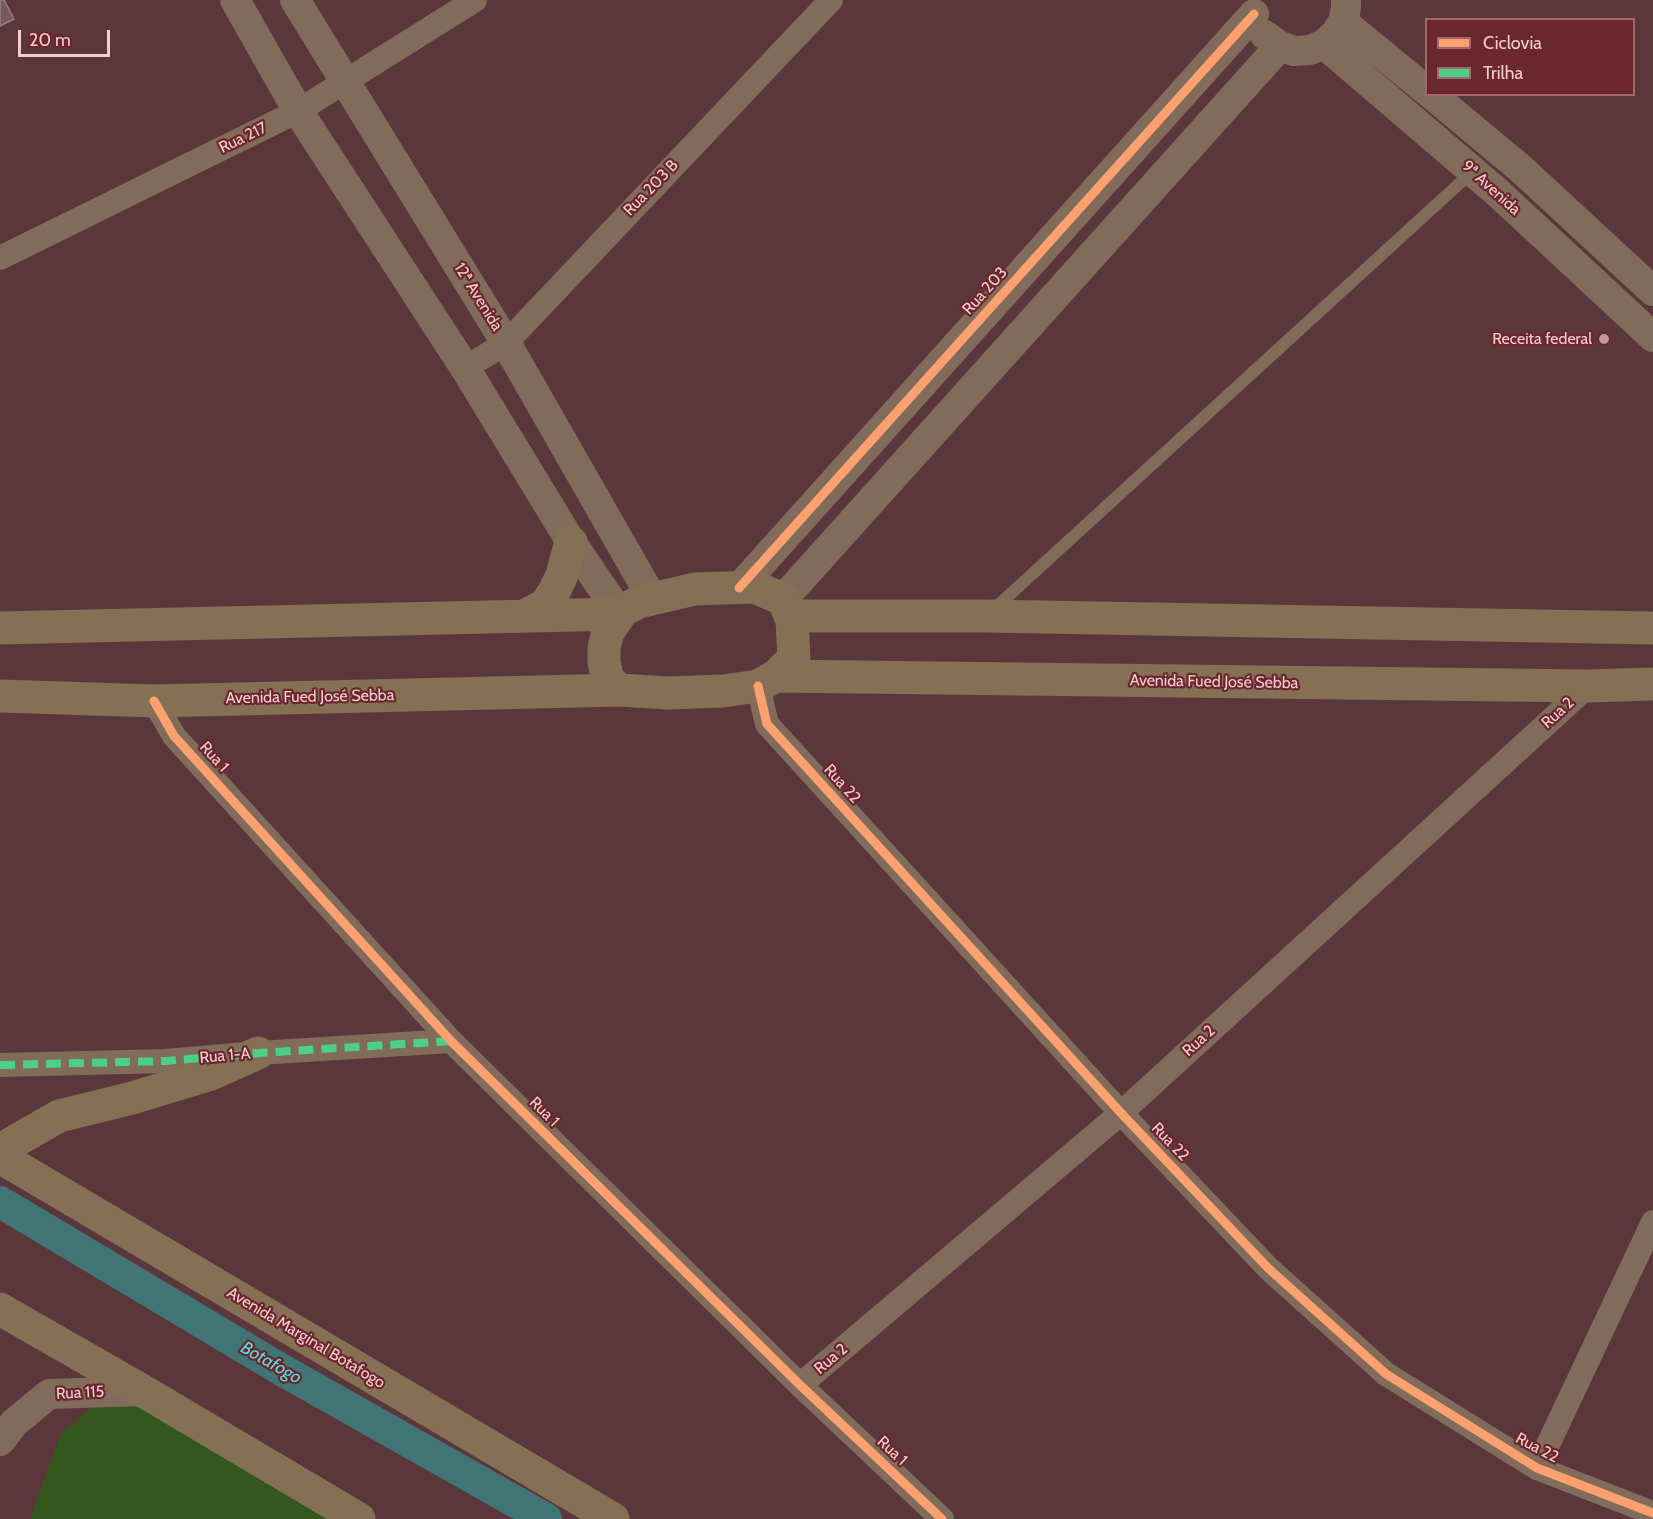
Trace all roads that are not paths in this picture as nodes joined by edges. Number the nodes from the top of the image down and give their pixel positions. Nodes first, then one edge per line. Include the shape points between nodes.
1 (235, 0) edge
2 (295, 0) edge
3 (475, 0) edge
4 (831, 0) edge
5 (1253, 4) edge
6 (1338, 22) edge
7 (1280, 46) junction
8 (345, 83) junction
9 (1425, 89) edge
10 (1433, 96) edge
11 (298, 111) junction
12 (1473, 171) junction
13 (0, 258) edge
14 (1653, 291) edge
15 (1653, 337) edge
16 (506, 343) junction
17 (465, 368) junction
18 (571, 542) junction
19 (739, 588) junction
20 (652, 598) junction
21 (787, 608) junction
22 (620, 614) junction
23 (526, 615) junction
24 (986, 616) junction
25 (0, 628) edge
26 (1653, 628) edge
27 (767, 681) junction
28 (1653, 684) edge
29 (1588, 686) junction
30 (620, 690) junction
31 (0, 696) edge
32 (154, 701) junction
33 (451, 1041) junction
34 (258, 1053) junction
35 (0, 1065) edge
36 (1121, 1113) junction
37 (0, 1150) edge
38 (0, 1156) edge
39 (1653, 1222) edge
40 (0, 1309) edge
41 (800, 1385) junction
42 (144, 1390) junction
43 (0, 1441) edge
44 (1537, 1468) junction
45 (1653, 1513) edge
46 (359, 1519) edge
47 (613, 1519) edge
48 (942, 1519) edge

1 - 11 street
2 - 8 street, 12ª Avenida
3 - 8 street, Rua 217
4 - 16 street, Rua 203 B
5 - 7 street via 1259,28
5 - 19 street, Rua 203
6 - 7 street via 1310,50 1294,51
6 - 9 street
6 - 12 street, 9ª Avenida
7 - 21 street
8 - 11 street, Rua 217
8 - 16 street, 12ª Avenida
10 - 14 street, 9ª Avenida via 1520,168
11 - 13 street, Rua 217
11 - 17 street
12 - 15 street, 9ª Avenida
12 - 24 lane
16 - 17 street, Rua 203 B
16 - 20 street, 12ª Avenida
17 - 18 street
18 - 22 street
18 - 23 main road via 554,592 545,605
19 - 20 main road via 695,589
19 - 21 main road via 754,587
20 - 22 main road
21 - 24 main road
21 - 27 main road via 794,658
22 - 23 main road
22 - 30 main road via 608,632 604,662 608,680
23 - 25 main road
24 - 26 main road
27 - 29 main road, Avenida Fued José Sebba
27 - 30 main road, Avenida Fued José Sebba via 723,691
27 - 36 street, Rua 22 via 767,724
28 - 29 main road, Avenida Fued José Sebba
29 - 36 street, Rua 2
30 - 32 main road, Avenida Fued José Sebba
31 - 32 main road, Avenida Fued José Sebba
32 - 33 street, Rua 1 via 174,735
33 - 34 street, Rua 1-A
33 - 41 street, Rua 1
34 - 35 street, Rua 1-A via 166,1061
34 - 37 main road via 211,1074 59,1116
36 - 41 street, Rua 2
36 - 44 street, Rua 22 via 1268,1268 1386,1374
38 - 47 main road, Avenida Marginal Botafogo
39 - 44 street
40 - 42 main road
41 - 48 street, Rua 1
42 - 43 street, Rua 115 via 49,1394 14,1423
42 - 46 main road
44 - 45 street, Rua 22

